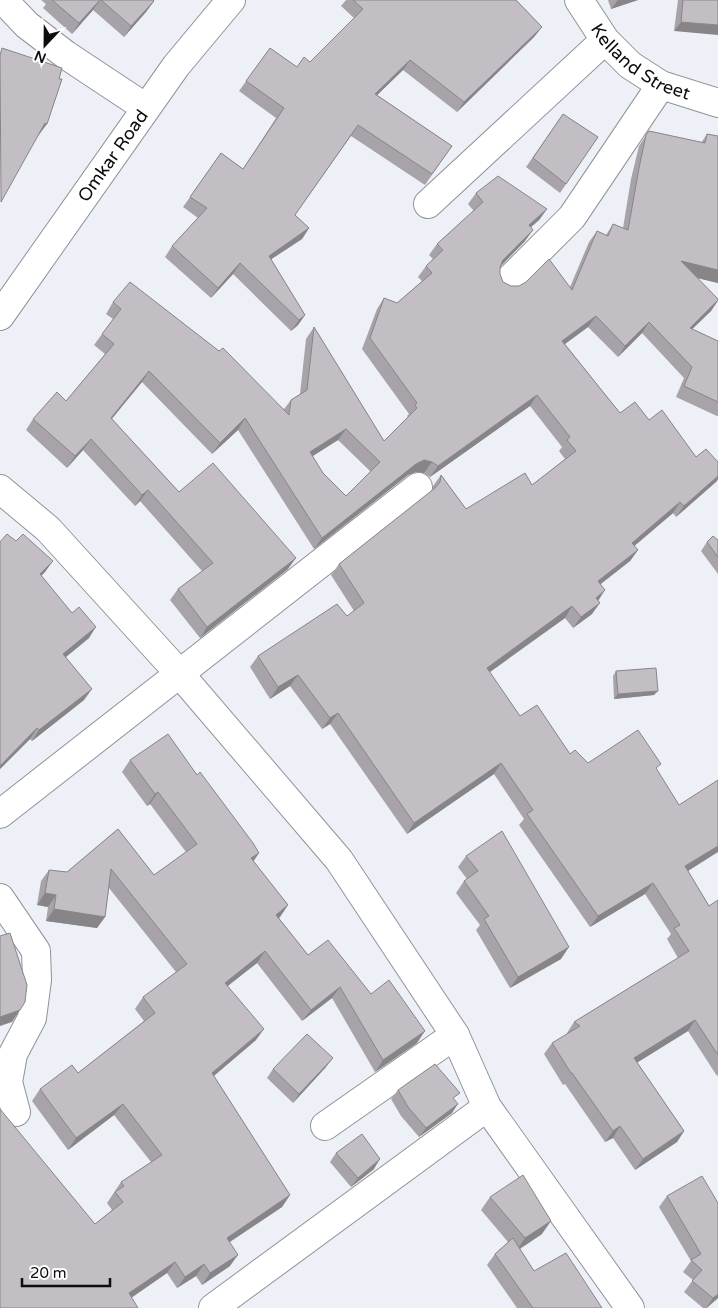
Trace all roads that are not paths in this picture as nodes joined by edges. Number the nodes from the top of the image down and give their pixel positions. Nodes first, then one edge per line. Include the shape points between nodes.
1 (3, 0) edge
2 (231, 0) edge
3 (579, 0) edge
4 (605, 40) junction
5 (661, 85) junction
6 (718, 103) edge
7 (146, 108) junction
8 (428, 204) dead end
9 (507, 282) edge
10 (0, 316) edge
11 (418, 487) dead end
12 (0, 489) edge
13 (179, 673) junction
14 (0, 814) edge
15 (0, 898) edge
16 (455, 1034) junction
17 (487, 1107) junction
18 (16, 1112) dead end
19 (325, 1126) dead end
20 (212, 1308) edge
21 (630, 1308) edge

1 - 7 street via 27,25 66,55
2 - 7 street, Omkar Road
3 - 4 street, Kelland Street
4 - 5 street, Kelland Street via 630,65
4 - 8 street
5 - 6 street, Kelland Street
5 - 9 street via 572,217
7 - 10 street, Omkar Road
11 - 13 street
12 - 13 street via 48,529
13 - 14 street
13 - 16 street via 339,860
15 - 18 street via 36,951 37,980 32,1018 13,1054 8,1082
16 - 17 street
16 - 19 street
17 - 20 street
17 - 21 street

